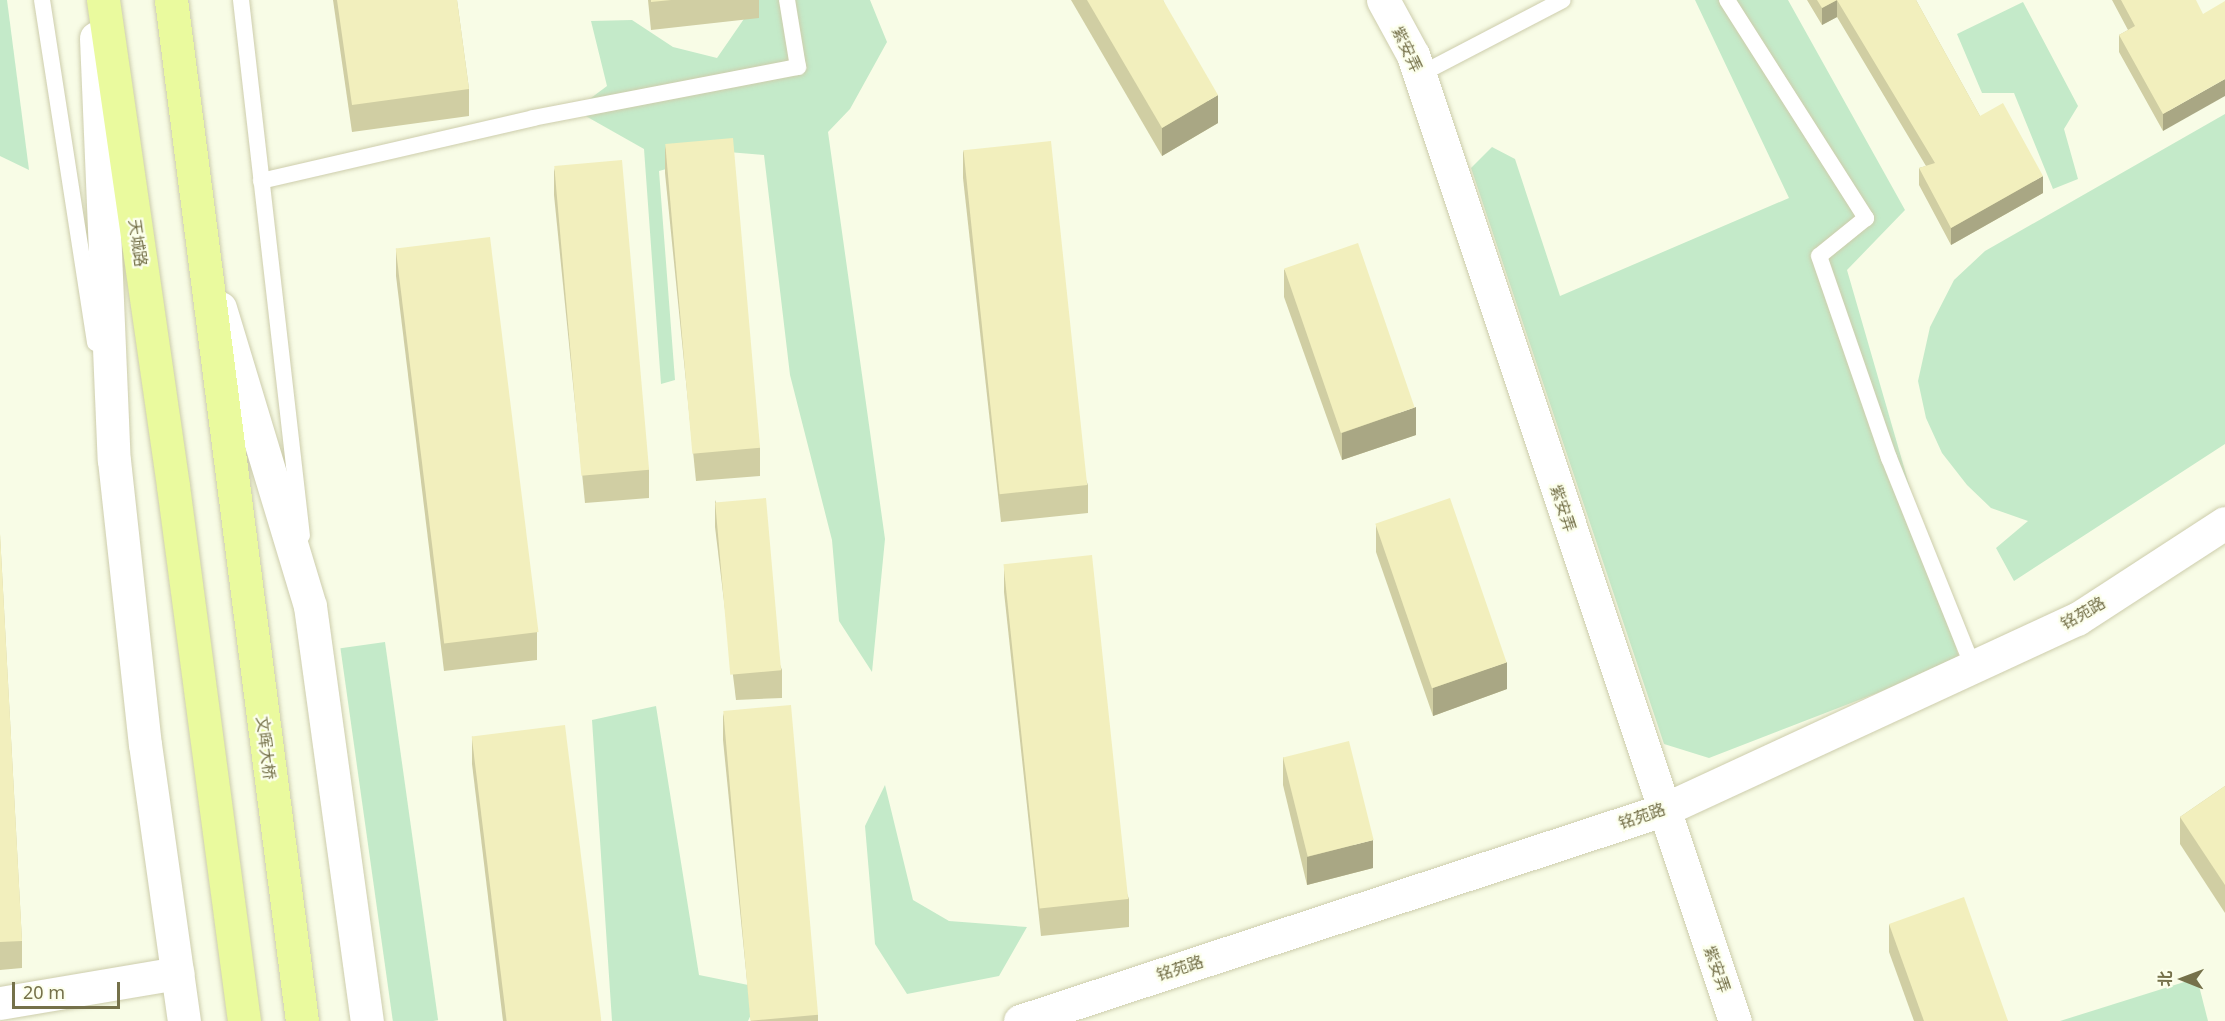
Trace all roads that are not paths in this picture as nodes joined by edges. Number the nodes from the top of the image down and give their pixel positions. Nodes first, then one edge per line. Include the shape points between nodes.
1 (42, 0) edge
2 (95, 0) edge
3 (103, 0) edge
4 (171, 0) edge
5 (241, 0) edge
6 (787, 0) edge
7 (1383, 0) edge
8 (1563, 0) edge
9 (1727, 0) edge
10 (1419, 75) junction
11 (261, 181) junction
12 (200, 245) junction
13 (114, 460) junction
14 (2225, 523) edge
15 (310, 606) junction
16 (1973, 667) junction
17 (1663, 810) junction
18 (177, 973) junction
19 (0, 1003) edge
20 (184, 1021) edge
21 (244, 1021) edge
22 (302, 1021) edge
23 (368, 1021) edge
24 (1020, 1021) edge
25 (1735, 1021) edge

1 - 13 lane
2 - 13 street
3 - 21 main road, 天城路
4 - 12 main road
5 - 11 lane
6 - 11 lane via 798,67 533,118
7 - 10 street, 紫安弄
8 - 10 lane
9 - 16 lane via 1866,218 1819,256 1889,458
10 - 17 street, 紫安弄
11 - 15 lane
12 - 15 street
12 - 22 main road, 文晖大桥
13 - 18 street
14 - 16 street, 铭苑路 via 2077,619
15 - 23 street
16 - 17 street, 铭苑路
17 - 24 street, 铭苑路
17 - 25 street, 紫安弄
18 - 19 street
18 - 20 street

